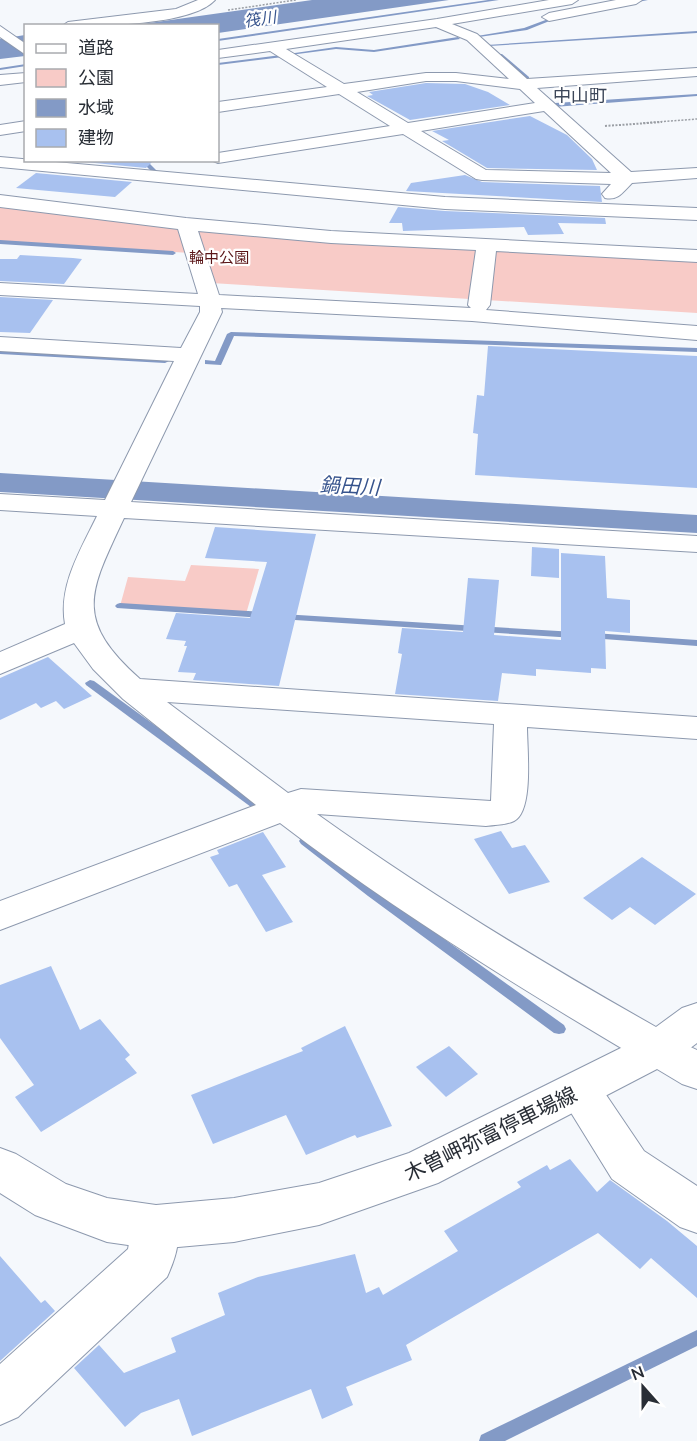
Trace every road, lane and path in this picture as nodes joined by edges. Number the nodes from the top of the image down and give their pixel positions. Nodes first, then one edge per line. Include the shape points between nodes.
1 (209, 0) edge
2 (572, 0) edge
3 (636, 0) edge
4 (538, 22) dead end
5 (437, 23) junction
6 (86, 24) edge
7 (24, 32) edge
8 (489, 32) dead end
9 (5, 34) edge
10 (468, 35) junction
11 (273, 47) junction
12 (24, 49) edge
13 (219, 54) edge
14 (697, 72) edge
15 (24, 77) edge
16 (0, 80) edge
17 (523, 84) junction
18 (341, 88) junction
19 (545, 106) junction
20 (219, 107) edge
21 (697, 119) edge
22 (24, 126) edge
23 (406, 128) junction
24 (573, 128) junction
25 (0, 130) edge
26 (219, 158) edge
27 (0, 162) edge
28 (190, 162) dead end
29 (156, 169) edge
30 (697, 173) edge
31 (483, 175) junction
32 (626, 178) junction
33 (0, 201) edge
34 (445, 203) junction
35 (591, 211) junction
36 (697, 214) edge
37 (186, 224) junction
38 (487, 246) junction
39 (593, 250) junction
40 (697, 256) edge
41 (0, 278) edge
42 (0, 289) edge
43 (209, 294) junction
44 (479, 304) junction
45 (697, 321) edge
46 (697, 333) edge
47 (0, 344) edge
48 (188, 355) junction
49 (0, 502) edge
50 (114, 509) junction
51 (697, 544) edge
52 (81, 628) junction
53 (0, 664) edge
54 (132, 689) junction
55 (510, 716) junction
56 (697, 728) edge
57 (282, 808) junction
58 (0, 916) edge
59 (697, 1020) edge
60 (658, 1049) junction
61 (697, 1071) edge
62 (579, 1090) junction
63 (0, 1168) edge
64 (697, 1212) edge
65 (156, 1227) junction
66 (0, 1399) edge

1 - 6 street via 179,14
2 - 5 street
3 - 4 street
5 - 10 street
5 - 11 street
7 - 9 street
8 - 10 street
9 - 12 street
10 - 17 street
11 - 13 street
11 - 18 street
14 - 17 street
15 - 16 street
17 - 18 street via 426,77
17 - 19 street
18 - 20 street
18 - 23 street
19 - 23 street
19 - 24 street
21 - 24 path
22 - 25 street
23 - 26 street
23 - 31 street
24 - 32 street
27 - 29 street
28 - 29 street
29 - 34 street
30 - 32 street
31 - 32 street
31 - 34 street
32 - 35 street
33 - 37 street
34 - 35 street
35 - 36 street
35 - 39 street
37 - 38 street
37 - 43 street
38 - 39 street
38 - 44 street
39 - 40 street
41 - 43 street
42 - 43 street
43 - 44 street
43 - 46 street
43 - 48 street via 212,312
44 - 45 street
47 - 48 street
48 - 50 street
49 - 50 street
50 - 51 street
50 - 52 street via 81,587
52 - 53 street
52 - 54 street via 98,654
54 - 55 street
54 - 57 street
55 - 56 street
55 - 57 street via 509,805 503,812 301,801
57 - 58 street
57 - 60 street via 487,949
59 - 60 street, 木曽岬弥富停車場線
60 - 61 street
60 - 62 street, 木曽岬弥富停車場線
62 - 64 street via 628,1165
62 - 65 street, 木曽岬弥富停車場線 via 422,1169 319,1204 234,1220
63 - 65 street, 木曽岬弥富停車場線 via 51,1200 107,1220
65 - 66 street via 150,1261

